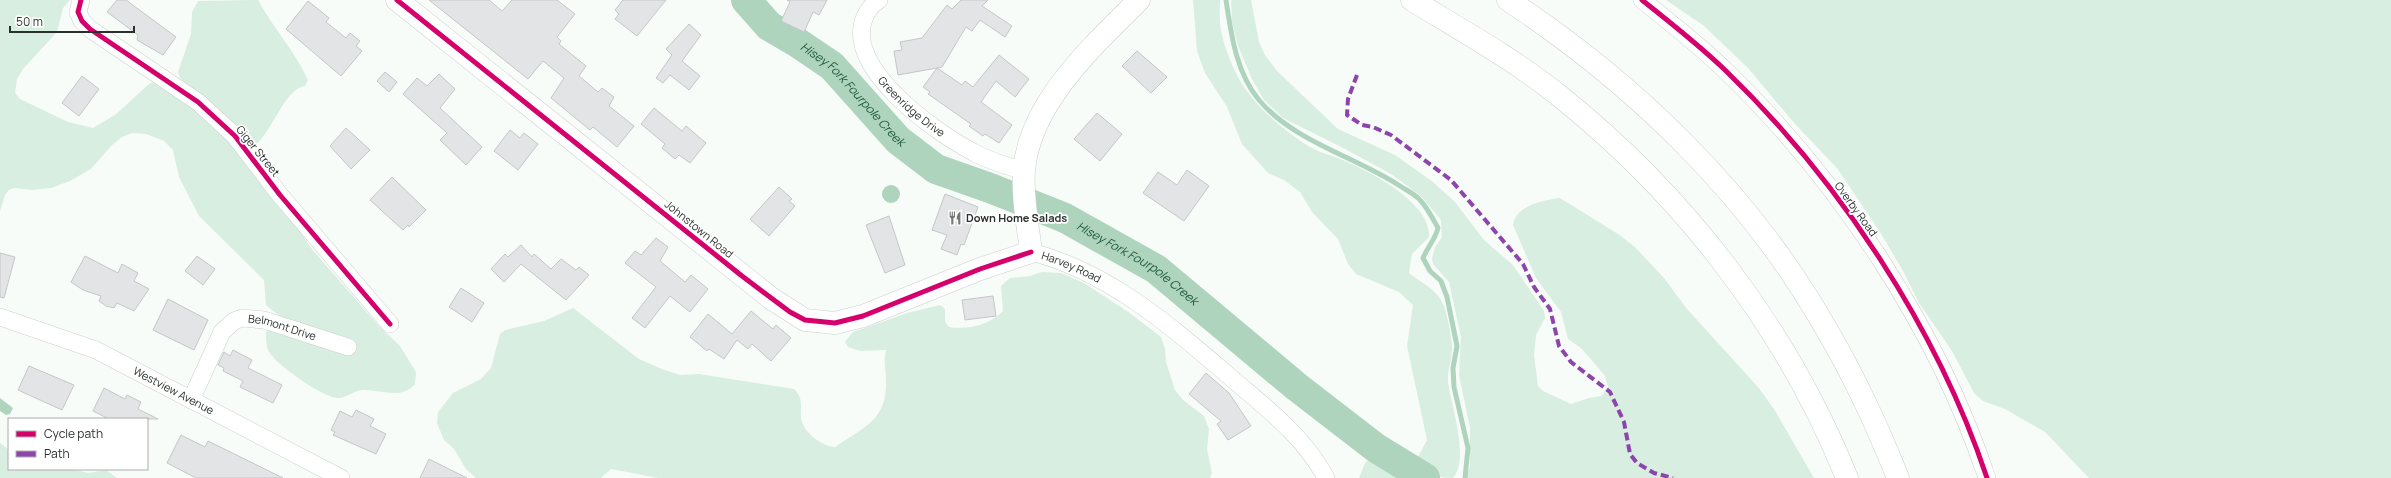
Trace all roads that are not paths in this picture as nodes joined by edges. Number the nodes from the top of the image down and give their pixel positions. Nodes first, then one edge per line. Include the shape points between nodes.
1 (81, 0) edge
2 (397, 0) edge
3 (878, 0) edge
4 (1139, 0) edge
5 (1412, 0) edge
6 (1508, 0) edge
7 (1642, 0) edge
8 (1024, 178) junction
9 (1031, 252) junction
10 (0, 317) edge
11 (390, 324) dead end
12 (348, 347) dead end
13 (191, 400) junction
14 (341, 478) edge
15 (1326, 478) edge
16 (1847, 478) edge
17 (1898, 478) edge
18 (1988, 478) edge

1 - 11 street, Giger Street via 78,12 90,29 198,102 235,136 285,201
2 - 9 main road, Johnstown Road via 742,276 790,312 805,320 835,323 863,316 980,269
3 - 8 street, Greenridge Drive via 866,13 861,37 869,62 886,85 911,109 952,140
4 - 8 main road, Harvey Road via 1088,52 1044,110 1027,151
5 - 16 main road via 1524,70 1591,122 1676,205 1750,298 1783,348 1811,400
6 - 17 main road via 1580,51 1630,93 1675,135 1756,225 1824,324 1860,390
7 - 18 street, Overby Road via 1694,42 1747,93 1809,163 1855,224 1938,360 1970,430
8 - 9 main road, Harvey Road
9 - 15 street, Harvey Road via 1081,269 1124,294 1174,330 1291,430 1312,454
10 - 13 street, Westview Avenue via 90,348
12 - 13 street, Belmont Drive via 264,320 242,318 234,321 222,332
13 - 14 street, Westview Avenue

